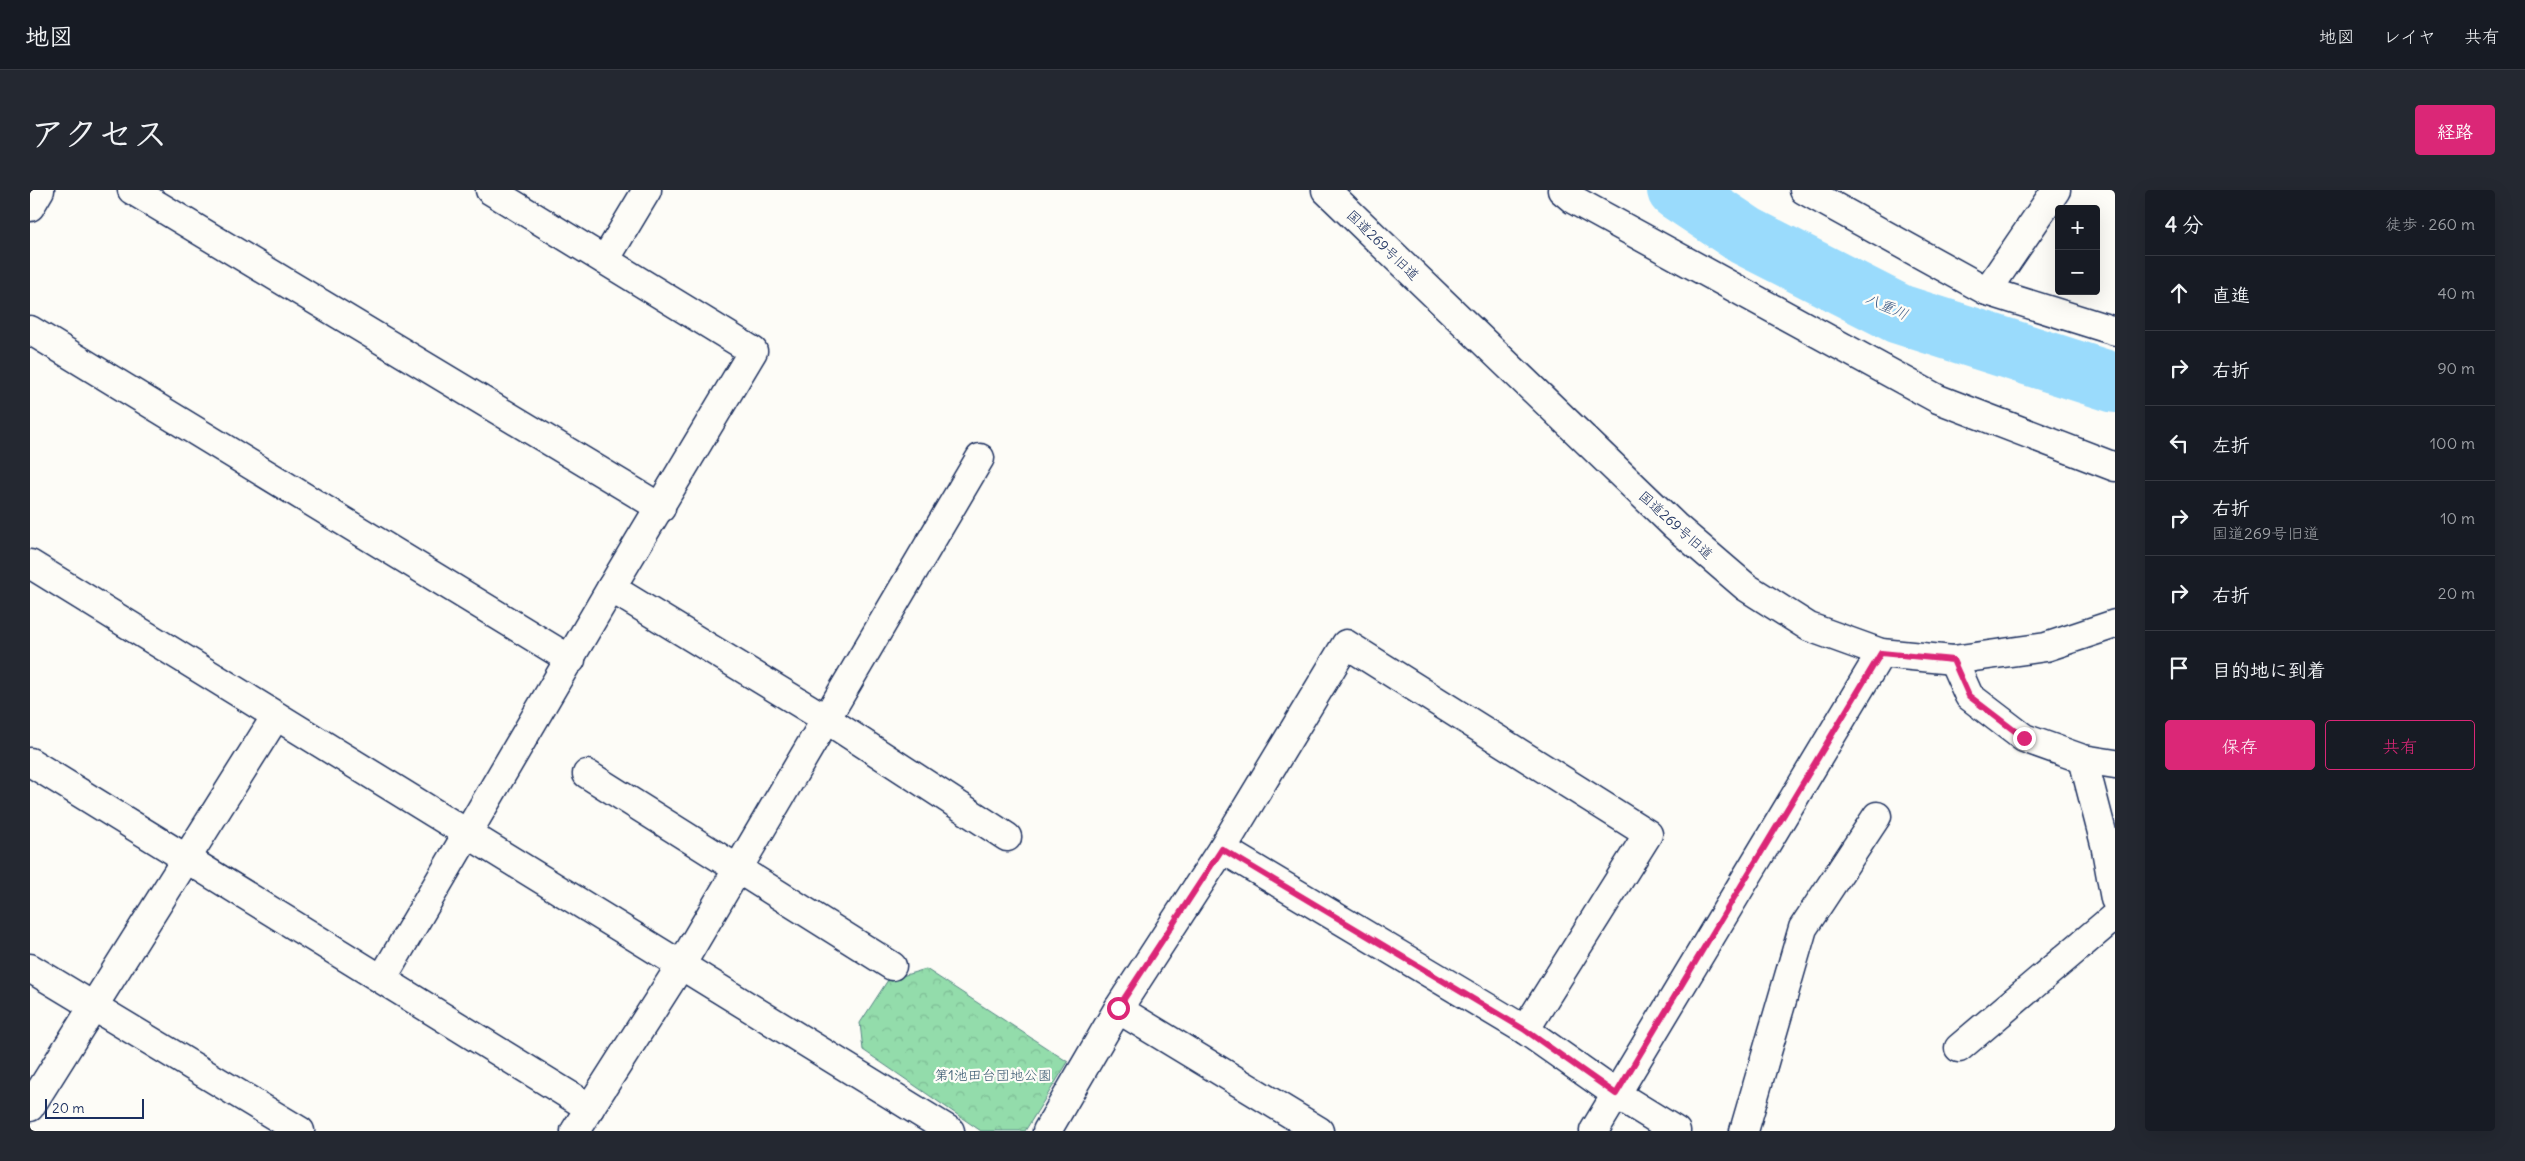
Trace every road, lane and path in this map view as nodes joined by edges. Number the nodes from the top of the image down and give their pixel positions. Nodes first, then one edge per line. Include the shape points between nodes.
1 (40, 190) edge
2 (132, 190) edge
3 (490, 190) edge
4 (647, 190) edge
5 (1326, 190) edge
6 (1562, 190) edge
7 (1804, 190) edge
8 (2056, 190) edge
9 (30, 207) edge
10 (605, 260) junction
11 (1987, 291) junction
12 (30, 330) edge
13 (2115, 331) edge
14 (980, 458) dead end
15 (2115, 467) edge
16 (661, 508) junction
17 (30, 564) edge
18 (611, 588) junction
19 (2115, 624) edge
20 (1881, 653) junction
21 (571, 660) junction
22 (1953, 660) junction
23 (276, 716) junction
24 (826, 719) junction
25 (2083, 758) junction
26 (30, 762) edge
27 (2115, 764) edge
28 (587, 774) dead end
29 (1877, 816) dead end
30 (468, 834) junction
31 (1007, 837) dead end
32 (1222, 849) junction
33 (187, 858) junction
34 (737, 869) junction
35 (2115, 899) edge
36 (2115, 916) edge
37 (680, 965) junction
38 (892, 966) dead end
39 (30, 968) edge
40 (382, 979) junction
41 (94, 1006) junction
42 (1118, 1008) junction
43 (1525, 1030) junction
44 (1959, 1048) dead end
45 (1616, 1094) junction
46 (30, 1107) edge
47 (590, 1108) junction
48 (300, 1131) edge
49 (576, 1131) edge
50 (950, 1131) edge
51 (1047, 1131) edge
52 (1319, 1131) edge
53 (1594, 1131) edge
54 (1676, 1131) edge
55 (1744, 1131) edge

1 - 9 street
2 - 16 street
3 - 10 street
4 - 10 street
5 - 20 street, 国道269号旧道 via 1674,526 1746,587 1809,627
6 - 15 street via 1574,200 1938,399
7 - 11 street
8 - 11 street
10 - 16 street via 754,351
11 - 13 street
12 - 21 street
14 - 24 street
16 - 18 street
17 - 23 street
18 - 21 street
18 - 24 street
19 - 22 street, 国道269号旧道 via 2046,647
20 - 22 street, 国道269号旧道
20 - 45 street
21 - 30 street
22 - 25 street via 1969,696 1991,714 2024,738
23 - 30 street
23 - 33 street
24 - 31 street
24 - 34 street
25 - 27 street
25 - 35 street
26 - 33 street
28 - 34 street
29 - 55 street via 1803,928
30 - 37 street
30 - 40 street
32 - 42 street
32 - 43 street
32 - 43 street via 1346,644 1648,834
33 - 40 street
33 - 41 street
34 - 37 street
34 - 38 street
36 - 44 street
37 - 47 street
37 - 50 street
39 - 41 street
40 - 47 street
41 - 46 street
41 - 48 street
42 - 51 street
42 - 52 street
43 - 45 street
45 - 53 street
45 - 54 street
47 - 49 street

